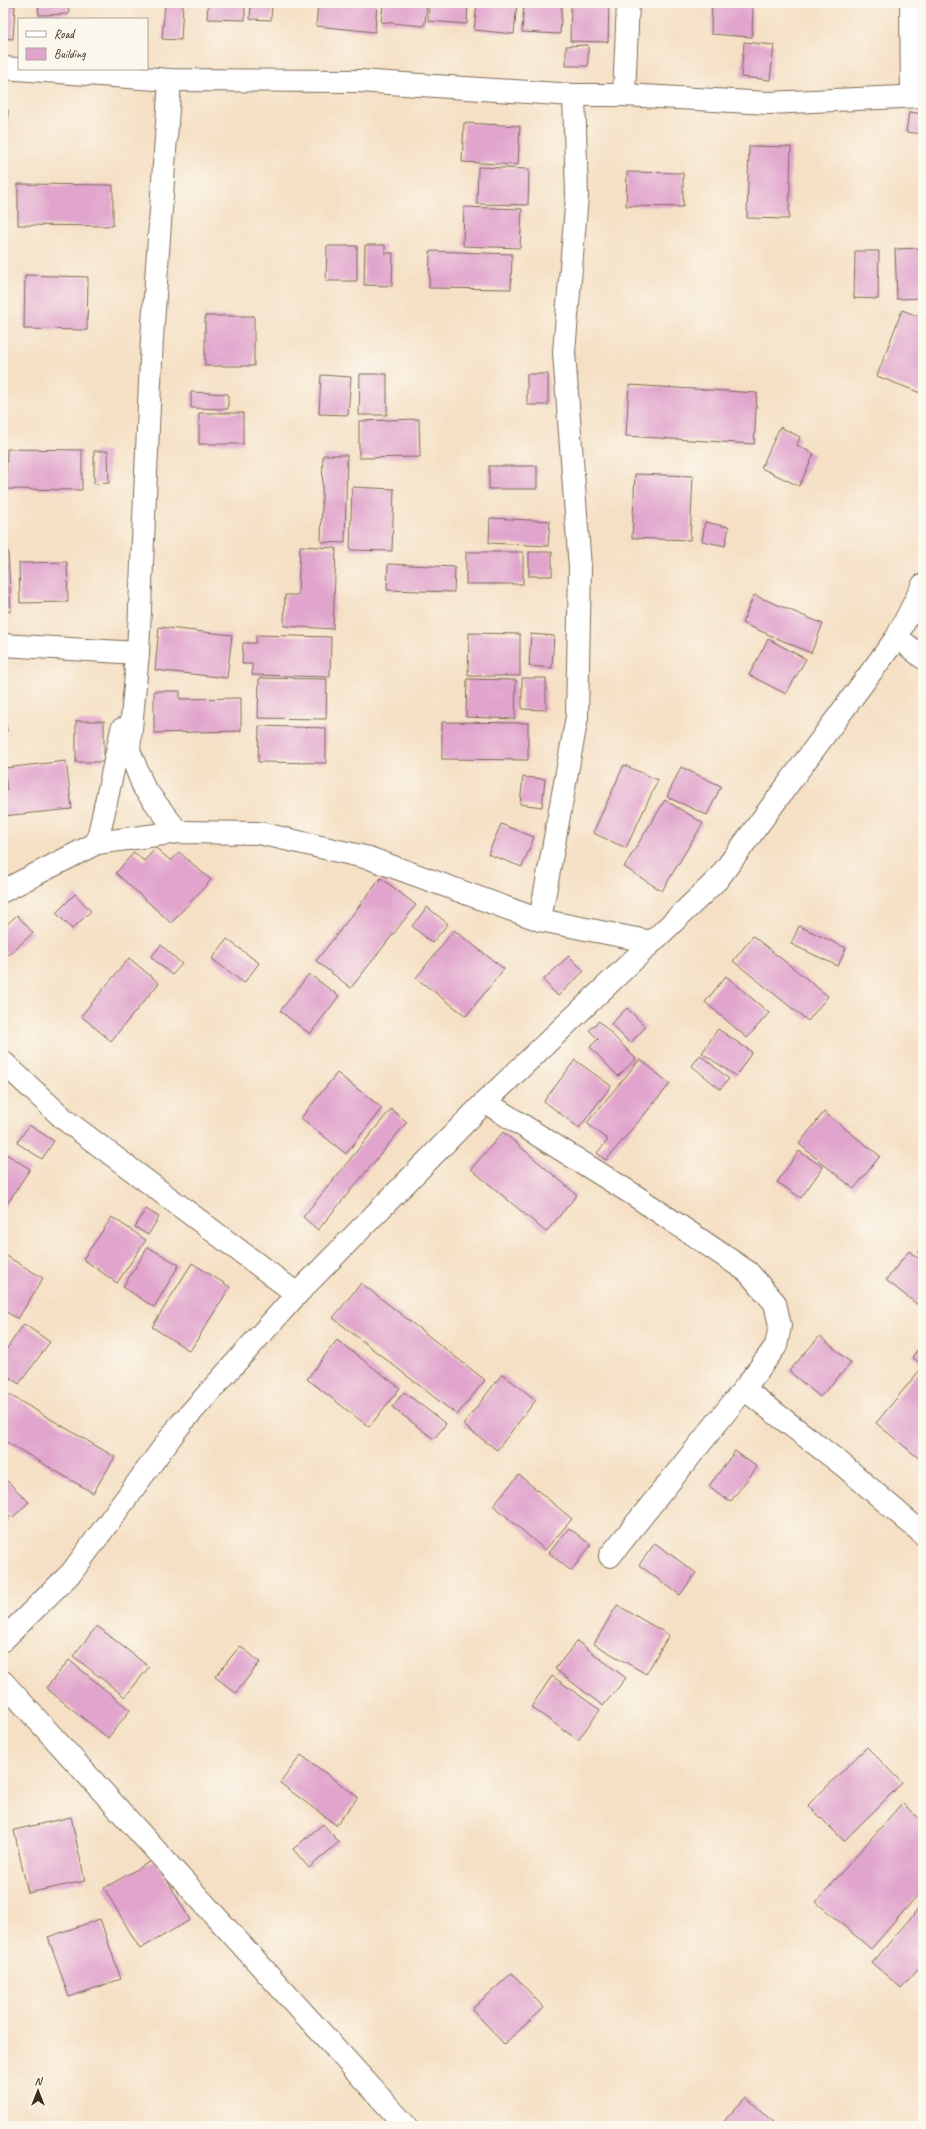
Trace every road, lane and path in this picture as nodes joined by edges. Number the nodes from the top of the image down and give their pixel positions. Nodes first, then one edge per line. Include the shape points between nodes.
1 (628, 3) edge
2 (911, 3) edge
3 (3, 68) edge
4 (18, 69) edge
5 (31, 70) edge
6 (170, 80) junction
7 (574, 95) junction
8 (624, 95) junction
9 (918, 96) edge
10 (923, 585) edge
11 (896, 637) junction
12 (3, 645) edge
13 (138, 653) junction
14 (923, 658) edge
15 (178, 832) junction
16 (97, 843) junction
17 (3, 891) edge
18 (540, 920) junction
19 (652, 942) junction
20 (3, 1062) edge
21 (485, 1102) junction
22 (297, 1294) junction
23 (744, 1389) junction
24 (923, 1534) edge
25 (610, 1556) dead end
26 (3, 1640) edge
27 (3, 1682) edge
28 (406, 2126) edge

1 - 8 street
2 - 9 street
3 - 4 street
5 - 6 street
6 - 7 street via 359,82
6 - 13 street via 152,338
7 - 8 street
7 - 18 street via 577,196 564,352 580,568 577,717
8 - 9 street via 768,103
10 - 11 street
11 - 14 street
11 - 19 street via 718,879
12 - 13 street
13 - 15 street via 130,750 144,788
13 - 16 street
15 - 16 street
15 - 18 street via 259,833 369,858
16 - 17 street
18 - 19 street
19 - 21 street
20 - 22 street via 64,1118
21 - 22 street
21 - 23 street via 748,1272 775,1303 780,1326 776,1346
22 - 26 street via 179,1426 72,1572
23 - 24 street via 844,1466
23 - 25 street
27 - 28 street

